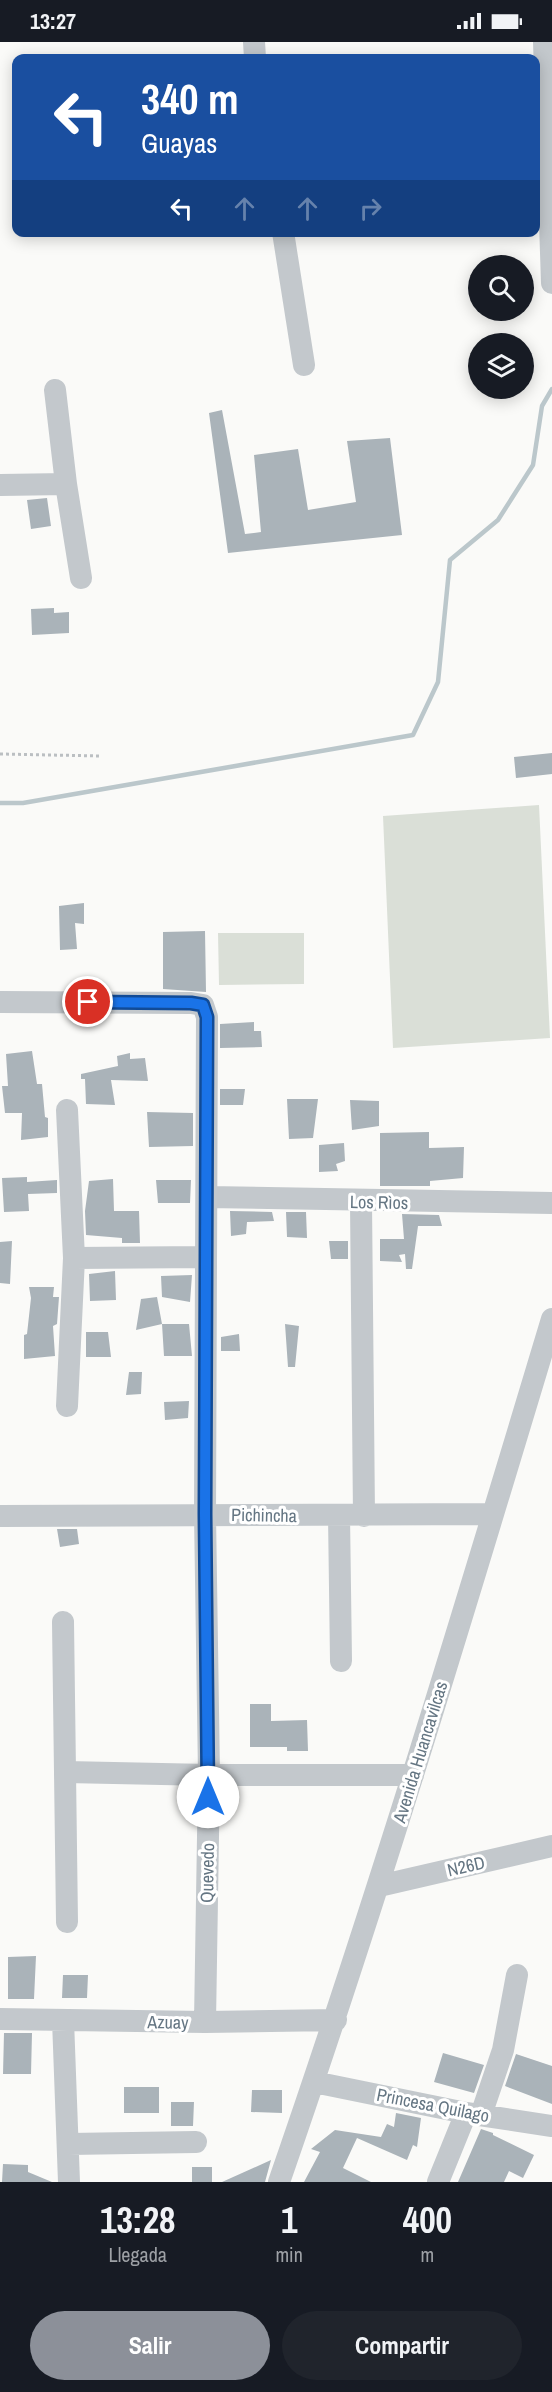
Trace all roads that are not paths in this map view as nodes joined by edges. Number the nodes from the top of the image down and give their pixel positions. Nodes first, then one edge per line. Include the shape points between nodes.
1 (544, 42) edge
2 (548, 98) edge
3 (284, 237) edge
4 (552, 283) edge
5 (304, 364) dead end
6 (55, 390) dead end
7 (66, 484) junction
8 (0, 485) edge
9 (81, 578) dead end
10 (0, 1002) edge
11 (67, 1110) dead end
12 (207, 1197) junction
13 (361, 1202) junction
14 (552, 1203) edge
15 (205, 1257) junction
16 (74, 1258) junction
17 (552, 1318) edge
18 (67, 1406) dead end
19 (205, 1514) junction
20 (493, 1514) junction
21 (0, 1515) edge
22 (339, 1515) junction
23 (364, 1516) junction
24 (63, 1622) dead end
25 (341, 1661) dead end
26 (66, 1772) junction
27 (208, 1775) junction
28 (413, 1775) junction
29 (552, 1846) edge
30 (379, 1886) junction
31 (67, 1922) dead end
32 (518, 1975) dead end
33 (0, 2019) edge
34 (336, 2019) junction
35 (63, 2020) junction
36 (205, 2022) junction
37 (314, 2082) junction
38 (473, 2114) junction
39 (552, 2126) edge
40 (196, 2142) dead end
41 (69, 2144) junction
42 (69, 2182) edge
43 (279, 2182) edge
44 (438, 2182) edge

1 - 2 street
2 - 4 street
3 - 5 street
6 - 7 street
7 - 8 street
7 - 9 street
10 - 12 street, Quevedo via 203,1005 208,1030
11 - 16 street
12 - 13 street, Los Rìos
12 - 15 street, Quevedo
13 - 14 street, Los Rìos
13 - 23 street
15 - 16 street
15 - 19 street, Quevedo
16 - 18 street
17 - 20 street, Avenida Huancavilcas
19 - 21 street, Pichincha
19 - 22 street, Pichincha
19 - 27 street, Quevedo
20 - 23 street, Pichincha
20 - 28 street, Avenida Huancavilcas
22 - 23 street, Pichincha
22 - 25 street
24 - 26 street
26 - 27 street
26 - 31 street
27 - 28 street
27 - 36 street, Quevedo
28 - 30 street, Avenida Huancavilcas
29 - 30 street, N26D
30 - 34 street, Avenida Huancavilcas
32 - 38 street via 503,2050
33 - 35 street, Azuay
34 - 36 street, Azuay
34 - 37 street, Avenida Huancavilcas
35 - 36 street, Azuay
35 - 41 street
37 - 38 street, Princesa Quilago
37 - 43 street, Avenida Huancavilcas
38 - 39 street, Princesa Quilago
38 - 44 street
40 - 41 street
41 - 42 street

